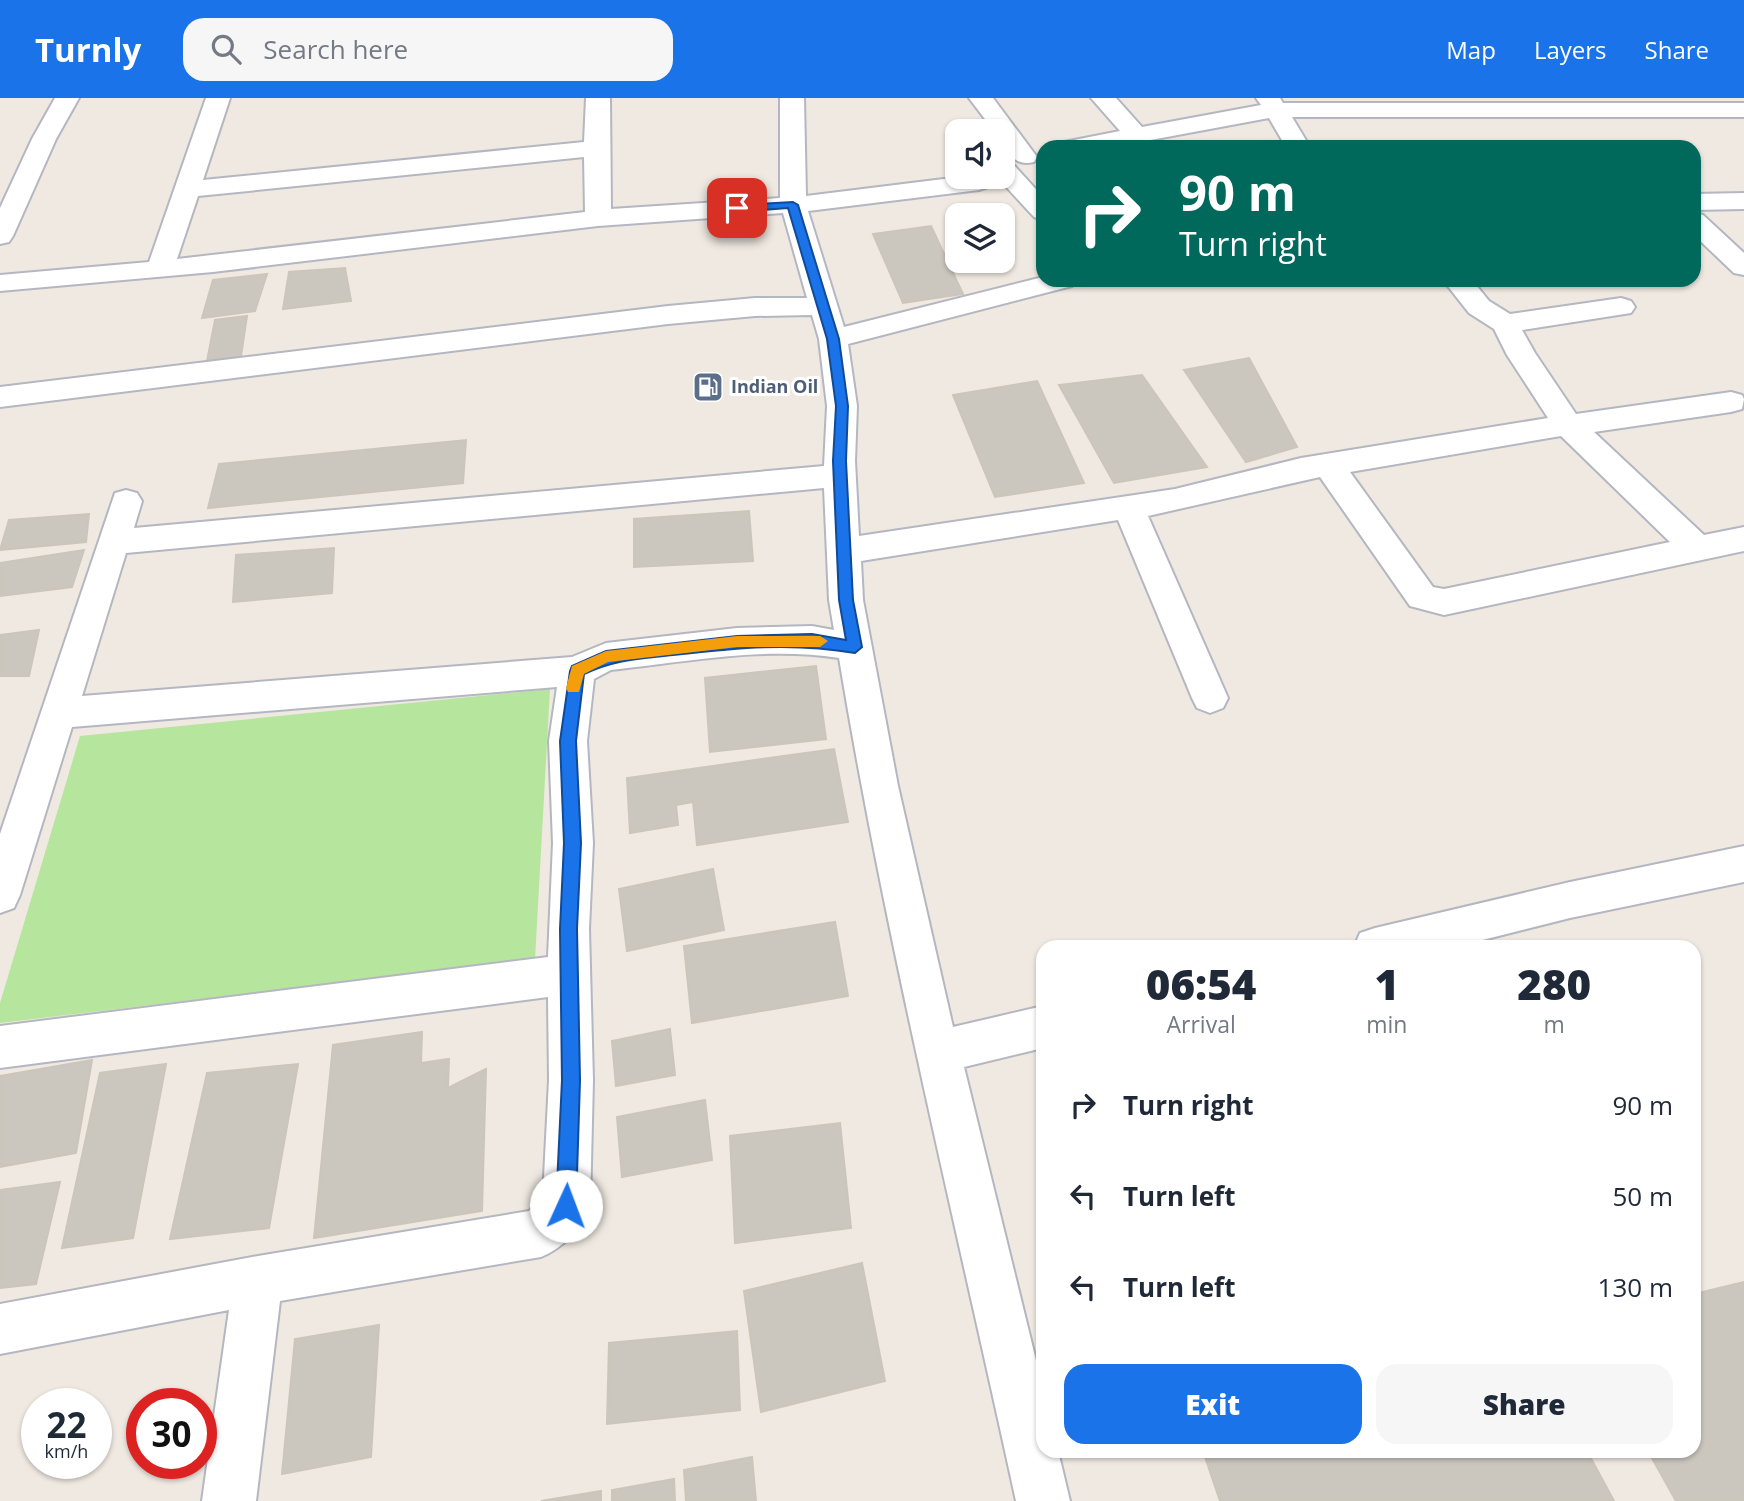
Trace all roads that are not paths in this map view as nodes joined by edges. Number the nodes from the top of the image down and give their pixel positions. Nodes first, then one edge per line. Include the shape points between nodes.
1 (66, 98) edge
2 (218, 98) edge
3 (598, 98) edge
4 (792, 98) edge
5 (981, 98) edge
6 (1103, 98) edge
7 (1272, 104) edge
8 (1477, 104) edge
9 (1634, 104) edge
10 (1744, 110) edge
11 (1136, 135) junction
12 (1110, 140) edge
13 (1294, 140) edge
14 (596, 148) junction
15 (1018, 162) edge
16 (945, 186) edge
17 (187, 189) junction
18 (1036, 198) edge
19 (1744, 201) edge
20 (1701, 202) edge
21 (793, 205) junction
22 (6, 210) edge
23 (598, 218) junction
24 (1701, 227) edge
25 (0, 236) edge
26 (1744, 267) edge
27 (160, 269) junction
28 (0, 283) edge
29 (1036, 285) edge
30 (1463, 287) edge
31 (1620, 307) dead end
32 (827, 322) junction
33 (1505, 324) junction
34 (0, 397) edge
35 (1731, 402) dead end
36 (1568, 425) junction
37 (1328, 465) junction
38 (840, 476) junction
39 (126, 501) dead end
40 (1128, 507) junction
41 (1744, 538) edge
42 (113, 542) junction
43 (1697, 548) junction
44 (844, 551) junction
45 (855, 647) junction
46 (577, 671) junction
47 (1210, 698) dead end
48 (57, 713) junction
49 (1744, 864) edge
50 (0, 895) edge
51 (1404, 940) edge
52 (569, 974) junction
53 (1036, 1029) edge
54 (0, 1048) edge
55 (938, 1052) junction
56 (258, 1280) junction
57 (0, 1329) edge
58 (229, 1501) edge
59 (1043, 1501) edge

1 - 22 street
2 - 17 street
3 - 14 street
4 - 21 street
5 - 15 street
6 - 11 street
7 - 8 street
7 - 11 street
7 - 13 street
8 - 9 street
9 - 10 street
11 - 12 street
14 - 17 street
14 - 23 street
15 - 18 street
16 - 21 street
17 - 27 street
19 - 20 street
21 - 23 street
21 - 32 street
22 - 25 street
23 - 27 street
24 - 26 street
27 - 28 street
29 - 32 street
30 - 33 street via 1479,307
31 - 33 street
32 - 34 street via 755,307
32 - 38 street via 842,406
33 - 36 street
35 - 36 street
36 - 37 street
36 - 43 street
37 - 40 street
37 - 43 street via 1422,597 1444,602
38 - 42 street
38 - 44 street
39 - 42 street
40 - 44 street
40 - 47 street
41 - 43 street
42 - 48 street
44 - 45 street via 846,600
45 - 46 street via 812,640 737,642 606,657
45 - 55 street via 879,786
46 - 48 street
46 - 52 street via 568,741 573,843
48 - 50 street
49 - 51 street
52 - 54 street
52 - 56 street via 566,1206 541,1233
53 - 55 street
55 - 59 street
56 - 57 street
56 - 58 street

